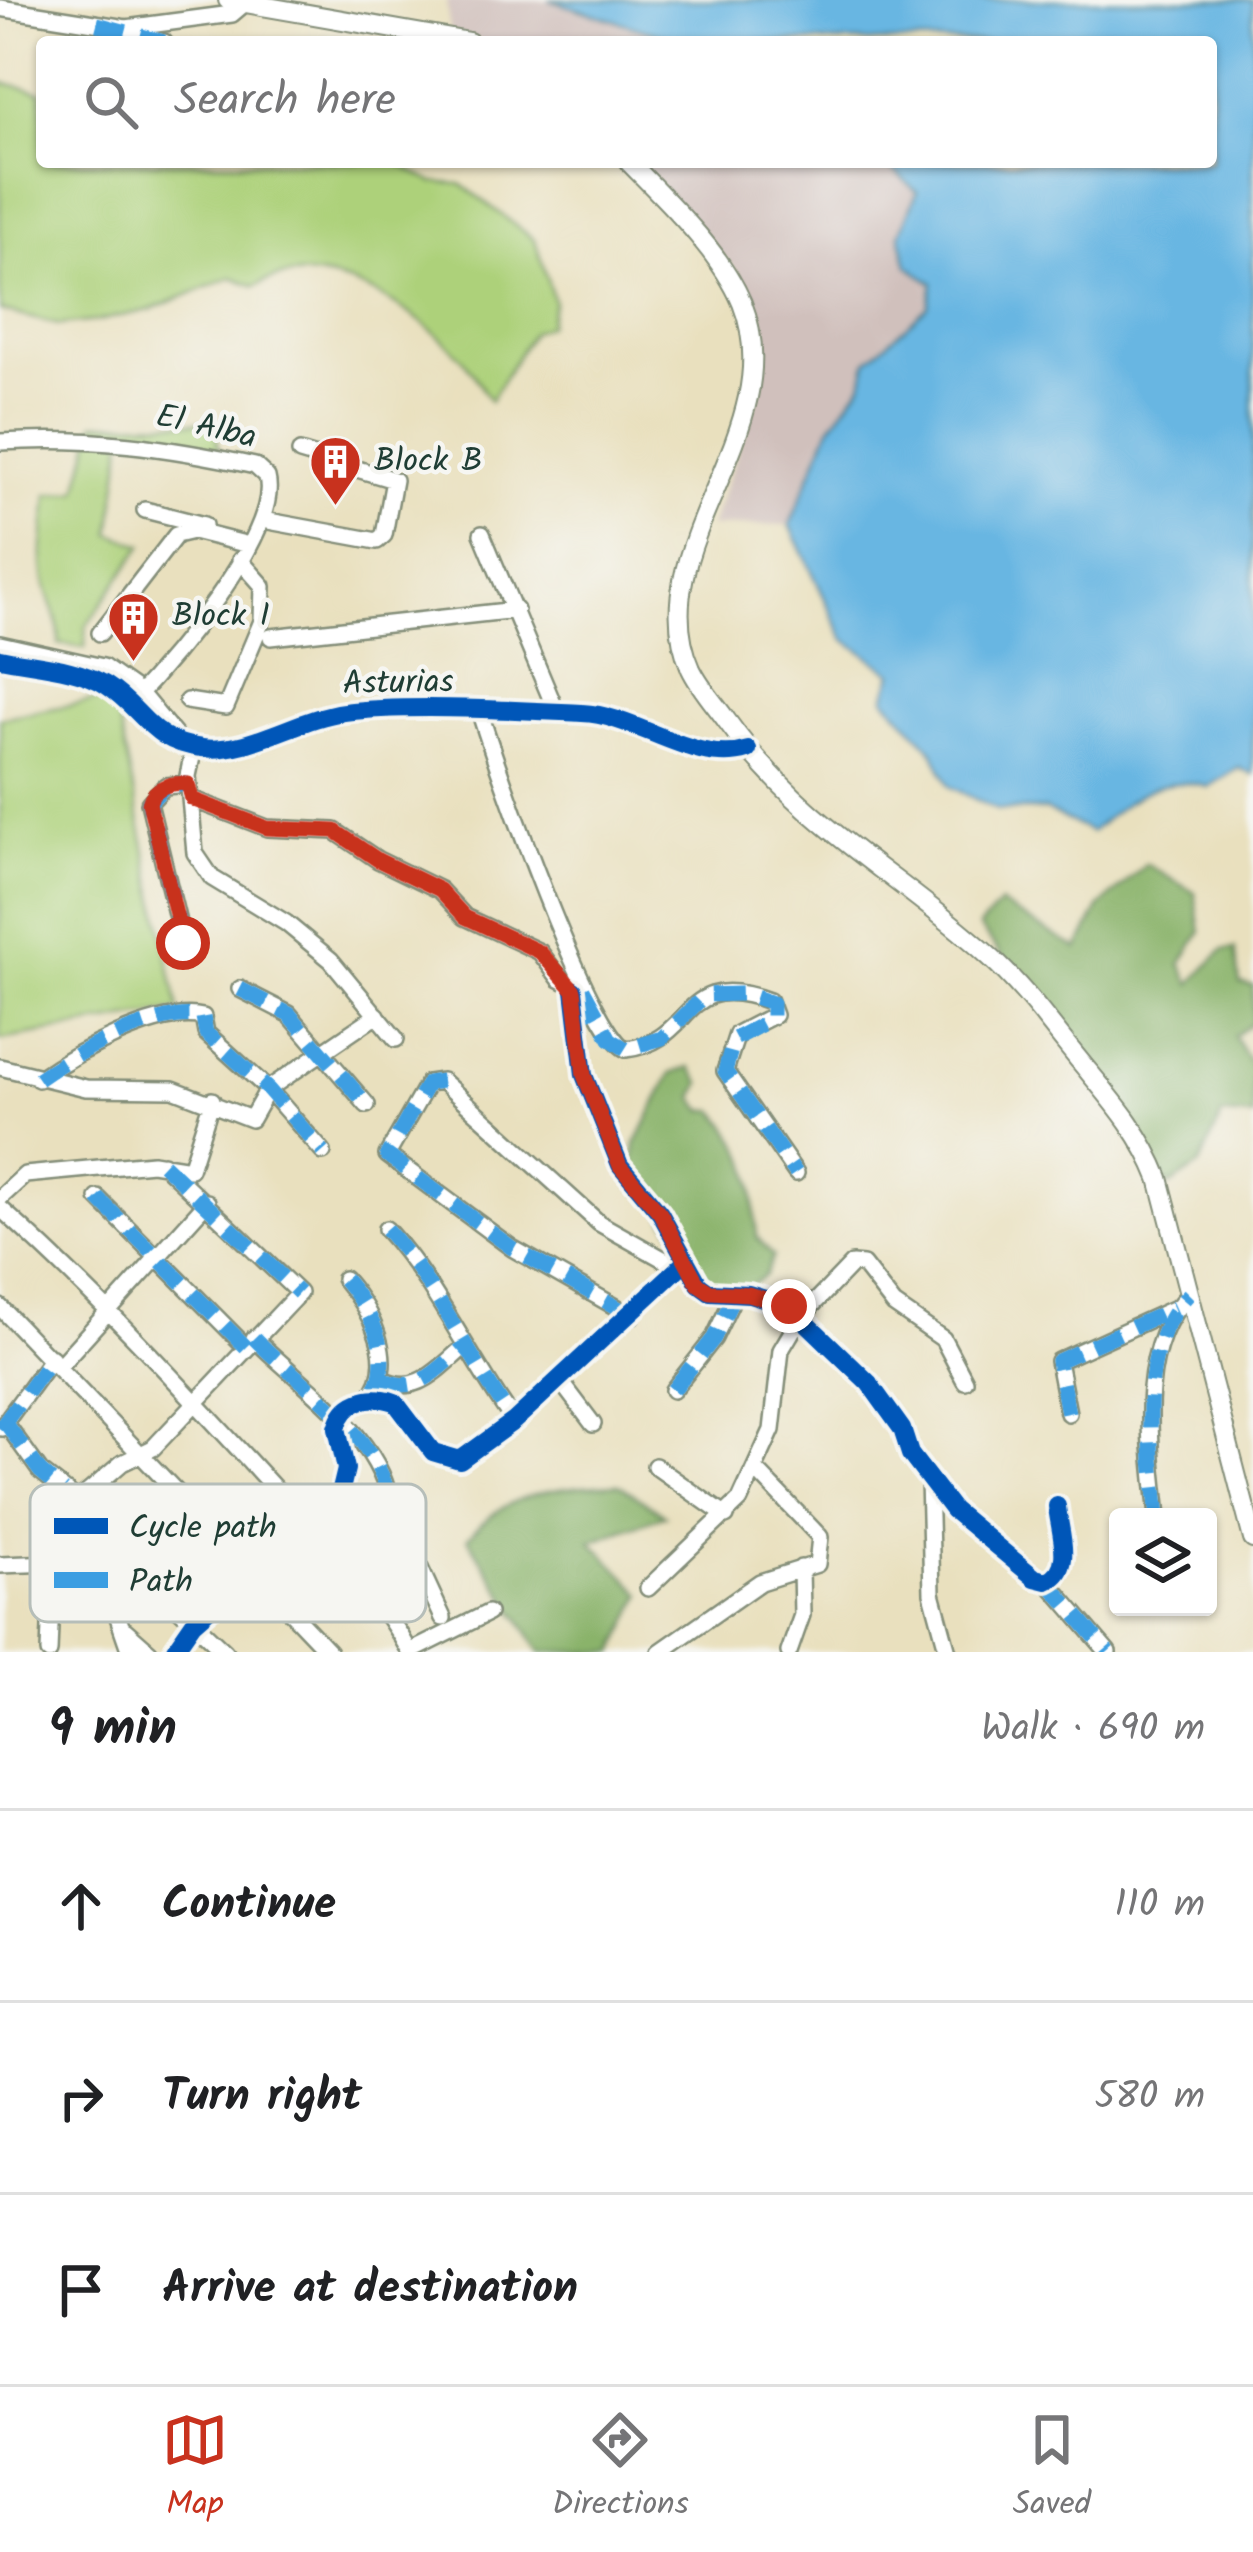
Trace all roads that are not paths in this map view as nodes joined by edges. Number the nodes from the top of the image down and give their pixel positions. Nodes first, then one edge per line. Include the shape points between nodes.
1 (242, 3) edge
2 (0, 8) edge
3 (97, 24) junction
4 (356, 28) junction
5 (142, 36) edge
6 (387, 36) edge
7 (421, 36) edge
8 (627, 168) edge
9 (634, 168) edge
10 (663, 201) junction
11 (0, 442) edge
12 (300, 452) dead end
13 (145, 510) dead end
14 (263, 520) junction
15 (482, 534) dead end
16 (247, 548) junction
17 (516, 610) junction
18 (100, 633) dead end
19 (271, 637) dead end
20 (0, 644) edge
21 (0, 658) edge
22 (134, 700) junction
23 (188, 701) dead end
24 (480, 712) junction
25 (557, 713) junction
26 (187, 744) junction
27 (748, 750) junction
28 (190, 792) junction
29 (183, 943) dead end
30 (240, 989) dead end
31 (579, 989) junction
32 (377, 1015) junction
33 (396, 1039) dead end
34 (325, 1050) junction
35 (0, 1067) edge
36 (38, 1078) junction
37 (268, 1089) junction
38 (212, 1100) junction
39 (367, 1105) dead end
40 (323, 1152) dead end
41 (163, 1164) junction
42 (796, 1173) dead end
43 (0, 1198) edge
44 (98, 1198) dead end
45 (207, 1202) junction
46 (0, 1208) edge
47 (386, 1229) dead end
48 (158, 1255) junction
49 (681, 1265) junction
50 (344, 1279) dead end
51 (735, 1294) junction
52 (1182, 1301) junction
53 (0, 1307) edge
54 (109, 1310) junction
55 (632, 1316) junction
56 (800, 1318) junction
57 (250, 1342) junction
58 (464, 1347) junction
59 (55, 1362) junction
60 (381, 1378) junction
61 (559, 1379) junction
62 (965, 1381) dead end
63 (673, 1390) dead end
64 (368, 1398) junction
65 (195, 1402) junction
66 (1067, 1412) dead end
67 (338, 1420) junction
68 (514, 1420) junction
69 (592, 1424) dead end
70 (2, 1425) edge
71 (139, 1456) junction
72 (655, 1466) dead end
73 (756, 1470) junction
74 (929, 1480) junction
75 (56, 1484) edge
76 (90, 1484) edge
77 (166, 1484) edge
78 (269, 1484) edge
79 (342, 1484) edge
80 (383, 1484) edge
81 (1057, 1506) dead end
82 (1158, 1508) edge
83 (726, 1516) junction
84 (1253, 1539) edge
85 (30, 1564) edge
86 (0, 1565) edge
87 (801, 1568) junction
88 (1047, 1581) junction
89 (426, 1583) edge
90 (648, 1588) dead end
91 (488, 1613) dead end
92 (443, 1618) dead end
93 (51, 1622) edge
94 (120, 1622) edge
95 (299, 1622) edge
96 (396, 1622) edge
97 (193, 1623) joint
98 (122, 1627) junction
99 (678, 1647) edge
100 (175, 1649) edge
101 (420, 1650) edge
102 (49, 1652) edge
103 (130, 1652) edge
104 (150, 1652) edge
105 (225, 1652) edge
106 (329, 1652) edge
107 (660, 1652) edge
108 (789, 1652) edge
109 (948, 1652) edge
110 (1108, 1652) edge

1 - 3 street via 232,14 185,22
1 - 4 main road
2 - 3 street
3 - 5 street
4 - 6 main road
4 - 7 main road
8 - 10 main road
9 - 10 main road
10 - 27 main road via 730,281 751,335 750,395 680,607 695,676
11 - 14 street, El Alba via 157,444 255,466 268,481
12 - 14 street via 392,478 384,535 374,541
13 - 16 street
14 - 16 street
15 - 17 street
16 - 18 street via 193,531 176,535
16 - 22 street
16 - 23 street via 262,586 262,621 226,707
17 - 19 street
17 - 25 street
20 - 22 street via 104,667
21 - 22 street via 86,676
22 - 26 street via 148,728
24 - 25 street, Asturias
24 - 26 street, Asturias via 341,712 223,747
24 - 31 street
25 - 27 street, Asturias via 634,722 710,753
26 - 28 street
27 - 52 main road via 838,842 1001,968 1124,1114 1159,1178
28 - 29 street via 165,786 149,803
28 - 31 street via 267,828 335,831 440,890 465,917 540,952
28 - 32 street via 195,853 212,878 316,946
30 - 34 street via 290,1014
31 - 42 street via 610,1039 626,1049 662,1038 705,995 772,1003 772,1019 734,1039 725,1071
31 - 49 street via 581,1062 592,1101 620,1166 660,1213
32 - 33 street
32 - 34 street
34 - 37 street
34 - 39 street
35 - 36 street
36 - 37 street via 71,1055 182,1012 203,1017 206,1034
36 - 38 street via 86,1088 173,1089
37 - 38 street via 251,1119
37 - 40 street
38 - 41 street via 190,1169
41 - 43 street via 25,1175
41 - 45 street
44 - 48 street
45 - 48 street
45 - 57 street via 299,1293
46 - 54 street
47 - 58 street via 445,1304
48 - 54 street
48 - 57 street
49 - 51 street via 710,1292
49 - 55 street
49 - 55 street via 599,1223 442,1081 428,1083 388,1155 512,1248
50 - 60 street via 371,1321
51 - 56 street via 789,1306
51 - 63 street via 714,1338
52 - 66 street via 1058,1361
52 - 82 street via 1151,1385
52 - 84 main road
53 - 59 street
54 - 59 street
54 - 65 street
55 - 61 street
56 - 62 street via 852,1264 862,1264 894,1305 943,1339
56 - 73 street via 781,1349 772,1430
56 - 74 street via 869,1382
57 - 65 street
57 - 67 street
58 - 60 street via 420,1383 401,1387
58 - 68 street
59 - 70 street
59 - 71 street
60 - 64 street
61 - 68 street
61 - 69 street
64 - 67 street
64 - 68 street via 394,1402 448,1460 460,1460
65 - 71 street
65 - 78 street
67 - 79 street
67 - 80 street via 378,1466
70 - 75 street
71 - 76 street
71 - 77 street
72 - 83 street
73 - 83 street
73 - 87 street via 820,1538 818,1564
74 - 88 street via 982,1536
74 - 109 street via 932,1593
81 - 88 street via 1064,1560
83 - 90 street
85 - 86 street
87 - 99 street via 760,1582
87 - 108 street via 802,1615
88 - 110 street
89 - 92 street
91 - 101 street
93 - 102 street
94 - 98 street
95 - 106 street
96 - 101 street
97 - 100 street
97 - 105 street
98 - 103 street
98 - 104 street
99 - 107 street

